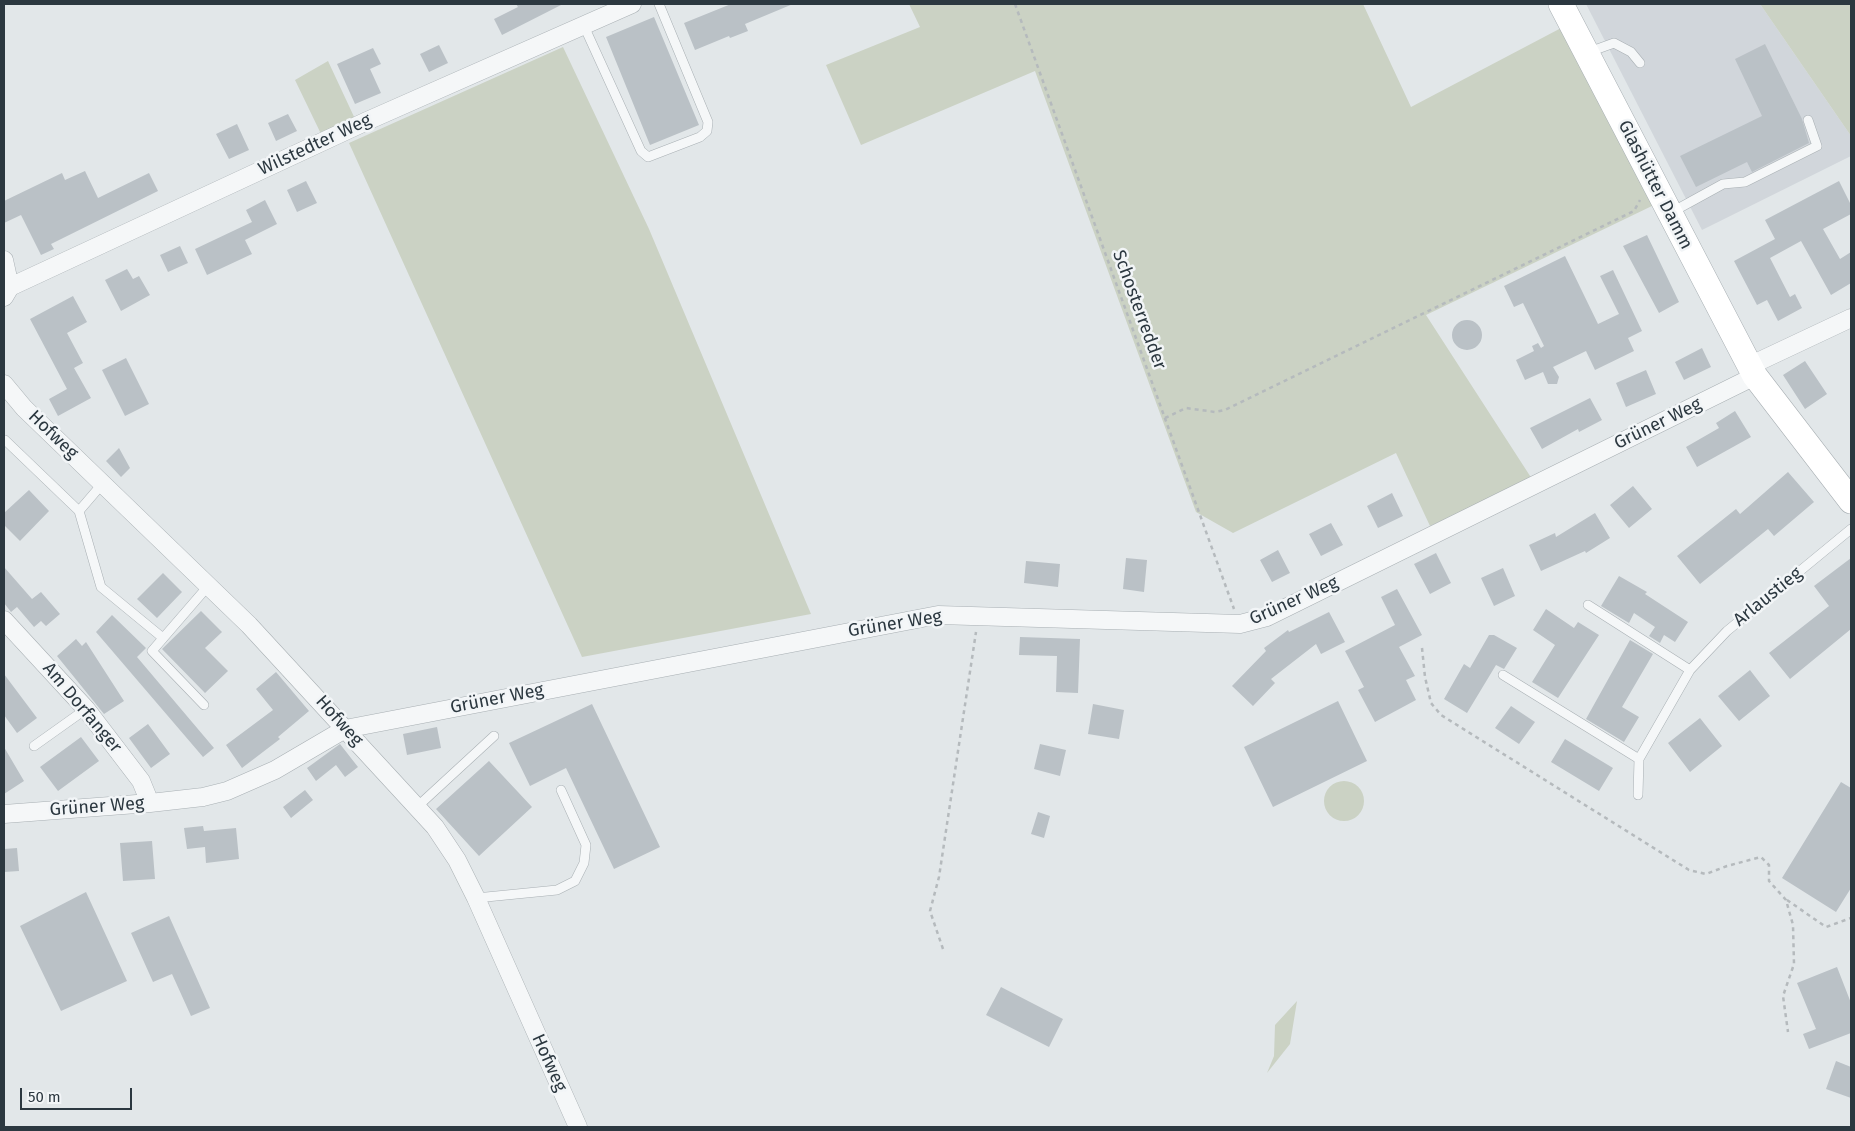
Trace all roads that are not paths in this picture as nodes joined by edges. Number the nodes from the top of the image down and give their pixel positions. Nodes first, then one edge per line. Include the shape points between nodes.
1 (632, 4) edge
2 (659, 4) edge
3 (1562, 4) edge
4 (584, 26) junction
5 (1586, 54) junction
6 (1640, 63) dead end
7 (1808, 120) dead end
8 (1669, 213) junction
9 (4, 260) edge
10 (7, 292) edge
11 (1851, 318) edge
12 (1752, 371) junction
13 (4, 384) edge
14 (5, 440) dead end
15 (102, 483) junction
16 (1851, 501) edge
17 (79, 511) junction
18 (1851, 529) edge
19 (209, 585) junction
20 (1588, 605) dead end
21 (4, 620) edge
22 (164, 638) junction
23 (1690, 670) junction
24 (1503, 675) dead end
25 (204, 705) dead end
26 (86, 709) junction
27 (345, 729) junction
28 (494, 736) dead end
29 (34, 746) dead end
30 (1640, 758) junction
31 (561, 790) dead end
32 (1638, 795) dead end
33 (150, 803) junction
34 (418, 806) junction
35 (4, 814) edge
36 (476, 898) junction
37 (578, 1127) edge

1 - 4 street, Wilstedter Weg
2 - 4 lane via 708,122 707,131 700,137 648,157 641,151
3 - 5 street, Glashütter Damm
4 - 10 street, Wilstedter Weg via 367,121
5 - 6 lane via 1614,43 1631,52
5 - 8 street, Glashütter Damm
7 - 8 lane via 1817,146 1745,182 1724,184
8 - 12 street, Glashütter Damm
9 - 10 street
11 - 12 street
12 - 16 street, Glashütter Damm
12 - 27 street, Grüner Weg via 1276,613 1240,624 938,615
13 - 15 street, Hofweg via 24,408
14 - 17 lane
15 - 17 lane
15 - 19 street, Hofweg
17 - 22 lane via 101,587
18 - 23 lane, Arlaustieg via 1727,630
19 - 22 lane
19 - 27 street, Hofweg
20 - 23 lane
21 - 26 street, Am Dorfanger
22 - 25 lane via 152,651
23 - 30 lane, Arlaustieg
24 - 30 lane
26 - 29 lane
26 - 33 street, Am Dorfanger via 141,781
27 - 33 street, Grüner Weg via 246,784 203,797
27 - 34 street, Hofweg
28 - 34 lane
30 - 32 lane, Arlaustieg
31 - 36 lane via 586,845 584,863 575,881 557,890
33 - 35 street, Grüner Weg
34 - 36 street, Hofweg via 457,860
36 - 37 street, Hofweg

